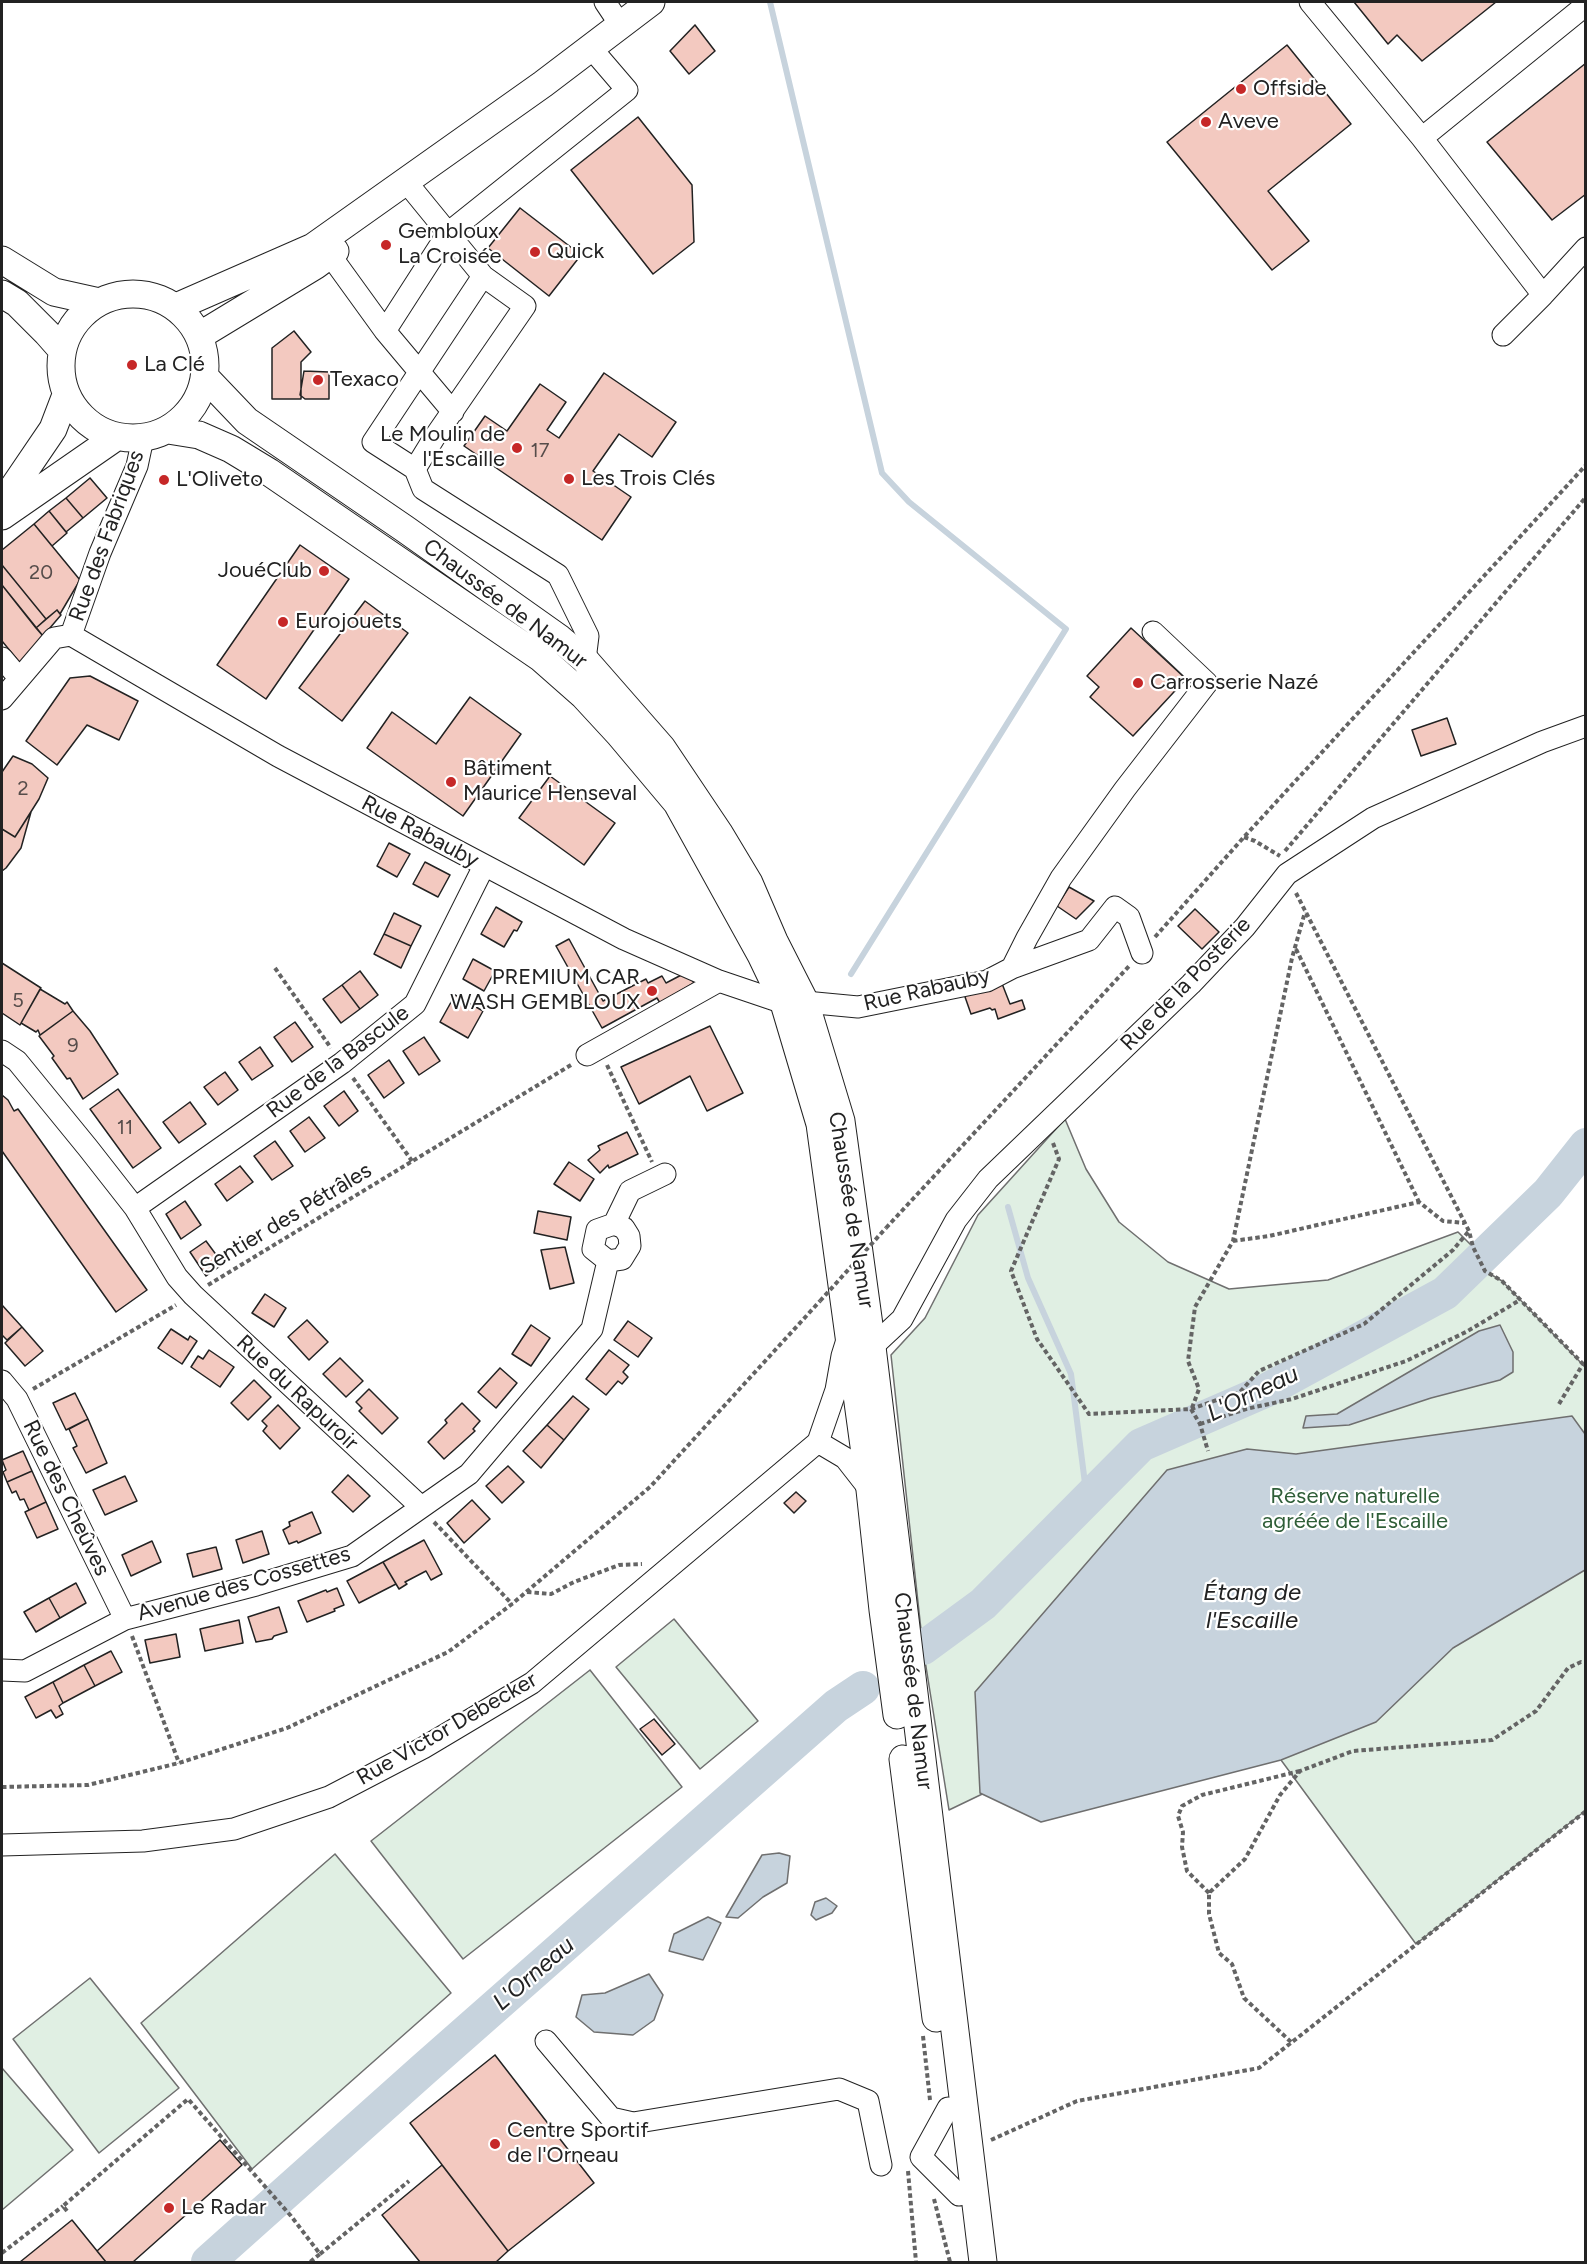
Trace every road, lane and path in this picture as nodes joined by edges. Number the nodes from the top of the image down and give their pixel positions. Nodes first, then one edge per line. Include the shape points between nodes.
1 (605, 2) edge
2 (651, 2) edge
3 (1310, 2) edge
4 (1586, 5) edge
5 (621, 26) junction
6 (591, 48) junction
7 (543, 84) junction
8 (1422, 138) junction
9 (412, 189) junction
10 (448, 233) junction
11 (1586, 248) edge
12 (330, 255) junction
13 (2, 260) edge
14 (483, 276) junction
15 (2, 294) edge
16 (1543, 295) junction
17 (99, 302) junction
18 (176, 307) junction
19 (385, 331) junction
20 (1503, 335) dead end
21 (199, 336) junction
22 (62, 350) junction
23 (418, 373) junction
24 (205, 378) junction
25 (66, 395) junction
26 (453, 412) junction
27 (142, 435) junction
28 (1586, 465) edge
29 (415, 469) junction
30 (1586, 497) edge
31 (2, 504) edge
32 (2, 516) edge
33 (1153, 632) dead end
34 (71, 635) junction
35 (2, 658) edge
36 (585, 660) junction
37 (19, 678) junction
38 (2, 699) edge
39 (1586, 726) edge
40 (1244, 837) junction
41 (1284, 865) junction
42 (484, 866) junction
43 (1305, 911) junction
44 (1295, 948) junction
45 (1142, 953) junction
46 (274, 968) dead end
47 (1012, 968) junction
48 (719, 981) junction
49 (794, 1003) junction
50 (2, 1051) edge
51 (593, 1051) junction
52 (342, 1063) junction
53 (1045, 1124) junction
54 (412, 1161) junction
55 (662, 1176) joint
56 (1419, 1202) junction
57 (135, 1208) junction
58 (1464, 1223) junction
59 (614, 1224) junction
60 (1469, 1231) junction
61 (1233, 1241) junction
62 (862, 1243) dead end
63 (608, 1261) junction
64 (865, 1266) dead end
65 (830, 1274) dead end
66 (193, 1295) junction
67 (834, 1298) dead end
68 (1520, 1300) junction
69 (860, 1341) junction
70 (1584, 1366) edge
71 (2, 1381) edge
72 (17, 1399) junction
73 (1559, 1404) dead end
74 (1191, 1409) junction
75 (1200, 1424) junction
76 (818, 1442) junction
77 (1208, 1451) dead end
78 (870, 1490) junction
79 (420, 1506) junction
80 (674, 1563) junction
81 (526, 1592) junction
82 (512, 1604) junction
83 (893, 1610) junction
84 (125, 1618) junction
85 (1586, 1663) edge
86 (2, 1670) edge
87 (179, 1762) junction
88 (1300, 1771) junction
89 (2, 1787) edge
90 (1586, 1811) edge
91 (2, 1845) edge
92 (1209, 1893) junction
93 (546, 2041) dead end
94 (1291, 2042) junction
95 (971, 2150) junction
96 (907, 2160) dead end
97 (880, 2164) dead end
98 (409, 2181) dead end
99 (946, 2195) junction
100 (63, 2206) junction
101 (67, 2211) dead end
102 (2, 2253) edge
103 (320, 2254) junction
104 (310, 2262) edge
105 (916, 2262) edge
106 (950, 2262) edge
107 (967, 2262) edge
108 (983, 2262) edge

1 - 5 street
2 - 5 main road
3 - 8 street
4 - 8 street
5 - 6 main road
6 - 7 main road
6 - 10 street via 627,90
7 - 9 main road
7 - 18 main road via 313,248
8 - 16 street
9 - 10 street
9 - 12 main road
10 - 14 street
10 - 19 street
11 - 16 street
12 - 19 street
12 - 21 main road
13 - 17 main road via 54,292
14 - 23 street
14 - 26 street via 525,306
15 - 22 main road via 17,303
16 - 20 street
17 - 18 main road via 118,295 138,294
17 - 22 main road via 82,314 69,331
18 - 21 main road
19 - 23 street
21 - 24 main road
22 - 25 main road via 60,373
23 - 26 street
23 - 29 street via 373,442
24 - 27 main road via 192,408 181,420
24 - 36 main road, Chaussée de Namur via 247,421 415,535
25 - 27 main road via 78,414 96,429
25 - 31 main road via 53,429
26 - 29 street
27 - 32 main road
27 - 34 street, Rue des Fabriques via 137,466
27 - 49 main road, Chaussée de Namur via 199,435 231,449 541,658 619,734 677,802 761,955
28 - 40 path
29 - 36 street via 423,489 558,575 588,636
30 - 41 path
33 - 47 street via 1207,683 1061,878
34 - 37 street, Rue des Fabriques via 54,638
34 - 42 street, Rue Rabauby via 278,756
35 - 37 street
36 - 49 main road, Chaussée de Namur via 662,748 719,833 749,883
37 - 38 street, Rue des Fabriques
39 - 41 street, Rue de la Posterie via 1373,818
40 - 41 path via 1255,841
40 - 45 path
41 - 43 path
41 - 53 street, Rue de la Posterie via 1245,927
42 - 48 street, Rue Rabauby via 624,939
42 - 52 street, Rue de la Bascule via 416,1004
43 - 44 path
43 - 58 path
44 - 56 path
44 - 61 path
45 - 47 street, Rue Rabauby via 1129,917 1115,907 1089,939
45 - 81 path, bridge via 650,1486
46 - 52 path
47 - 49 street, Rue Rabauby via 987,981 858,1007
48 - 49 street, Rue Rabauby
48 - 51 street
49 - 69 main road, Chaussée de Namur via 841,1121
50 - 57 street, Rue du Rapuroir via 17,1061
51 - 54 path, Sentier des Pétrâles
51 - 55 path
52 - 54 path
52 - 57 street, Rue de la Bascule
53 - 69 street, Rue de la Posterie via 988,1179 956,1220 902,1318
53 - 74 path via 1059,1159 1011,1271 1037,1339 1089,1414
54 - 66 path, Sentier des Pétrâles
55 - 59 street via 630,1191
56 - 58 path via 1443,1221
56 - 61 path
57 - 66 street, Rue du Rapuroir via 177,1277
58 - 60 path
59 - 63 street via 597,1230 593,1249
59 - 63 street via 624,1228 638,1248 622,1259
60 - 68 path via 1485,1271 1502,1281
60 - 74 path via 1453,1250 1364,1324 1259,1371 1240,1392
61 - 74 path via 1195,1306 1188,1361 1199,1389
62 - 64 path
63 - 79 street, Avenue des Cossettes via 592,1329 469,1474
65 - 67 path
66 - 72 path, Sentier des Pétrâles
66 - 79 street, Rue du Rapuroir
68 - 70 path
68 - 75 path via 1406,1361
69 - 76 street via 842,1356 836,1390
69 - 78 main road, Chaussée de Namur
69 - 83 main road, Chaussée de Namur
70 - 73 path
71 - 72 street, Rue des Cheûves
72 - 84 street, Rue des Cheûves
74 - 75 path
75 - 77 path
76 - 78 street via 845,1458
76 - 80 street, Rue Victor Debecker
78 - 83 main road, Chaussée de Namur
79 - 82 path
79 - 84 street, Avenue des Cossettes via 352,1556
80 - 81 path via 618,1565 551,1594
80 - 91 street, Rue Victor Debecker via 532,1683 423,1748 329,1797 234,1829 143,1841
81 - 82 path
82 - 87 path via 448,1652 287,1728
83 - 95 main road, Chaussée de Namur via 915,1710
83 - 99 main road, Chaussée de Namur via 900,1738 948,2108
84 - 86 street, Avenue des Cossettes via 26,1671
84 - 87 path
85 - 88 path via 1568,1668 1536,1711 1492,1740 1353,1751
87 - 89 path via 88,1785
88 - 92 path via 1280,1795 1245,1858
88 - 92 path via 1202,1795 1182,1806 1178,1816 1184,1832 1182,1847 1187,1872
90 - 94 path
92 - 94 path via 1209,1914 1219,1953 1232,1964 1244,1998
93 - 97 street via 612,2118 633,2123 839,2090 868,2101
94 - 95 path via 1259,2068 1077,2101
95 - 108 main road, Chaussée de Namur
96 - 105 path
98 - 103 path
99 - 106 path
99 - 107 main road, Chaussée de Namur
100 - 101 path
100 - 102 path
100 - 103 path via 188,2099
103 - 104 path

